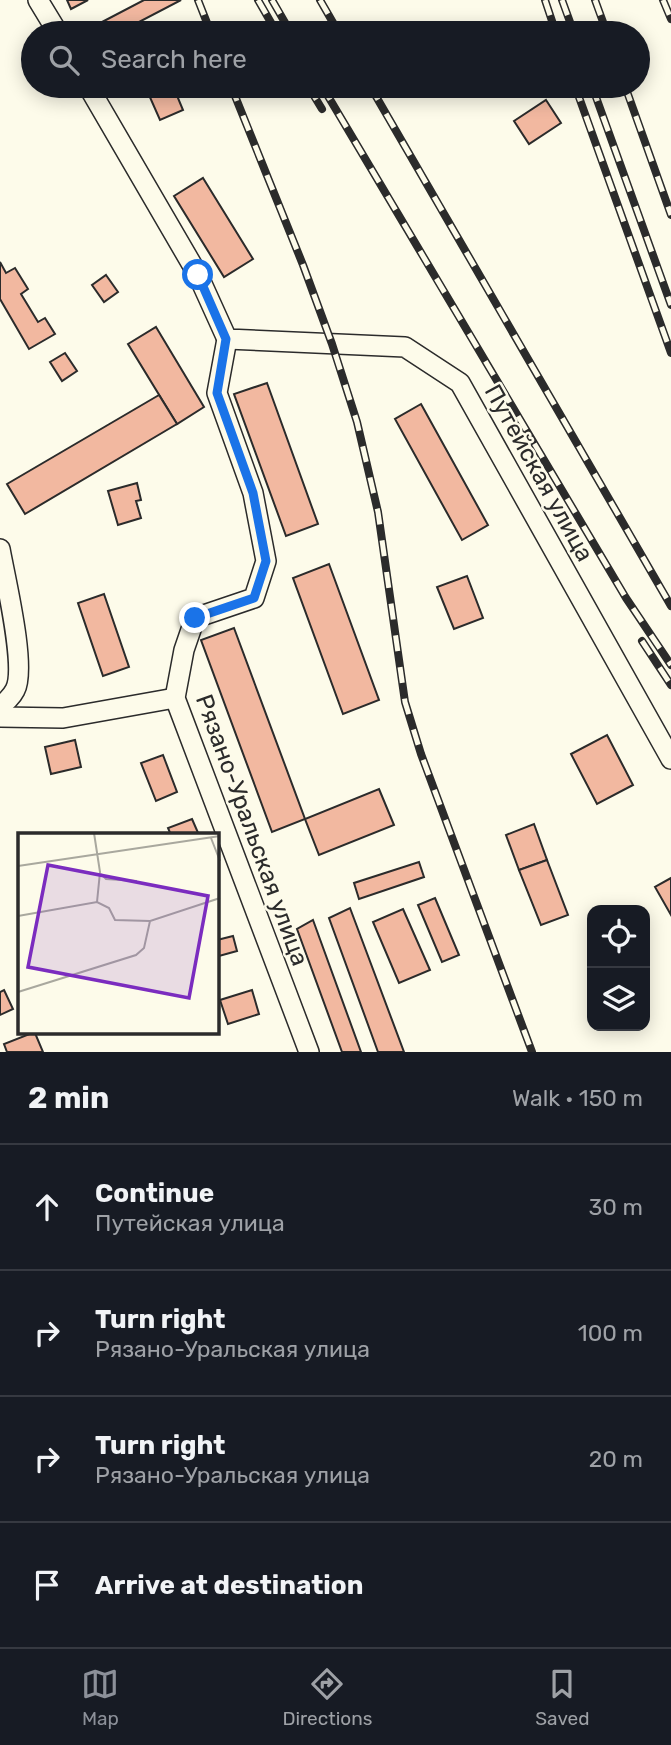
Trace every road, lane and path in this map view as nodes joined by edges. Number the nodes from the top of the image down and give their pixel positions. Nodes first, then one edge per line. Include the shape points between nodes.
1 (38, 0) edge
2 (51, 21) edge
3 (95, 98) edge
4 (226, 339) junction
5 (0, 549) edge
6 (175, 698) junction
7 (0, 706) edge
8 (0, 717) edge
9 (671, 759) edge
10 (309, 1052) edge

1 - 2 street
3 - 4 street via 198,275
4 - 6 street, Рязано-Уральская улица via 217,393 253,493 266,561 254,598 195,618
4 - 9 street, Путейская улица via 405,347 460,383
5 - 7 street via 18,669 16,689
6 - 8 street via 63,719
6 - 10 street, Рязано-Уральская улица

